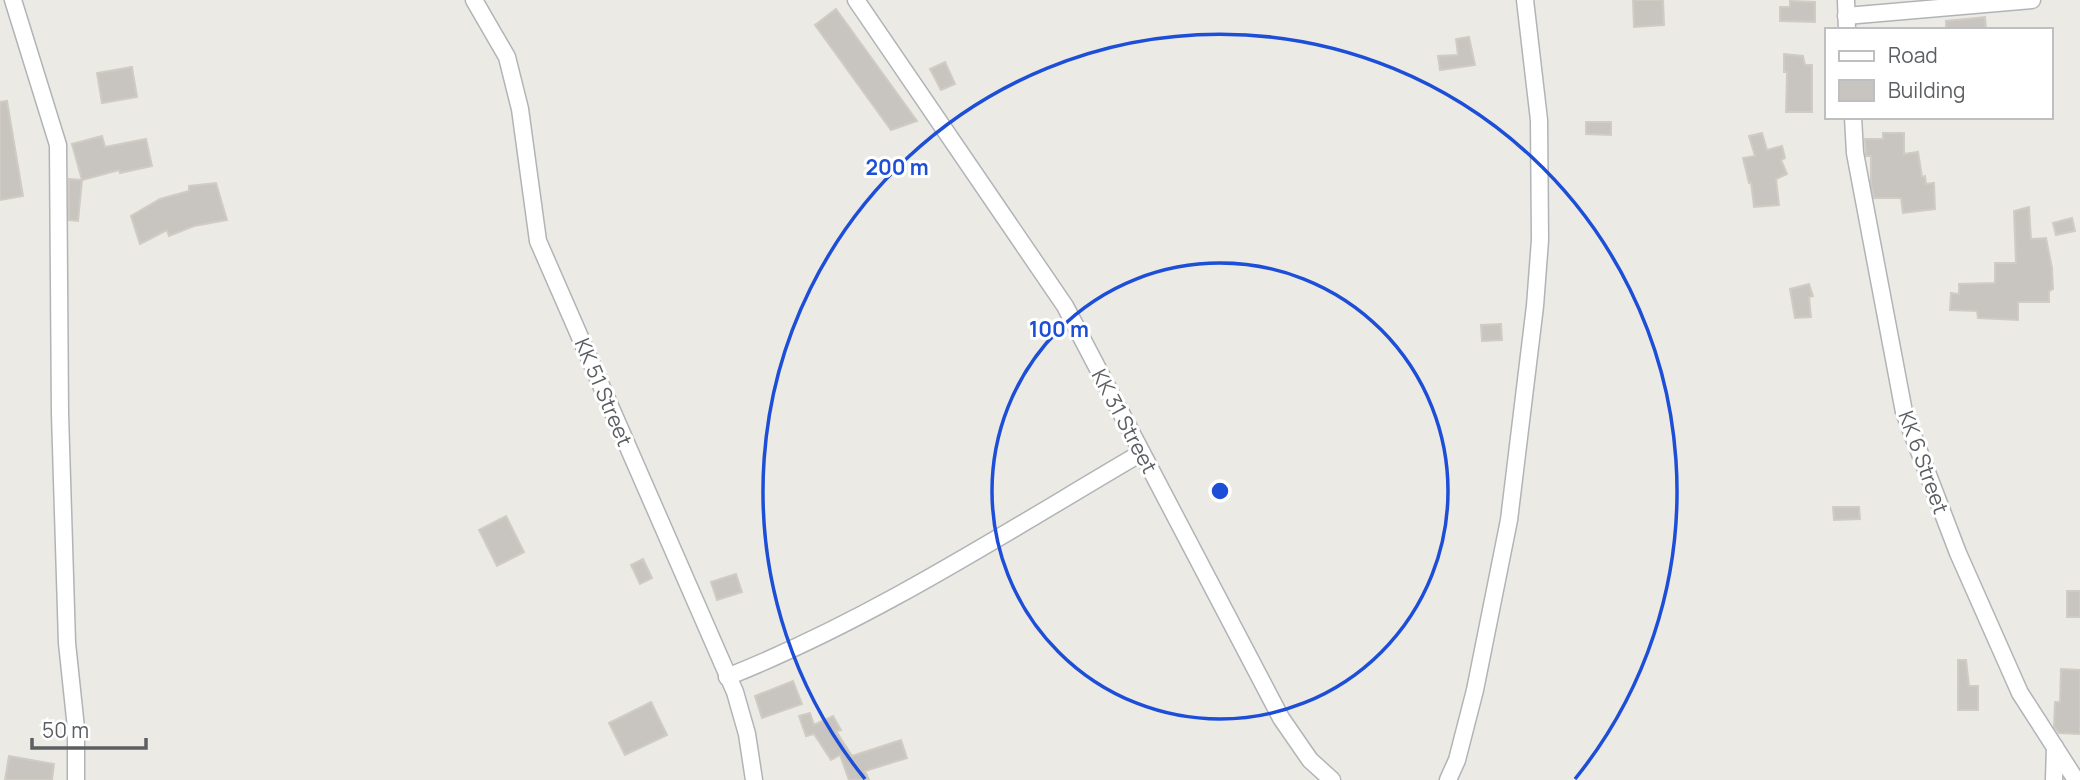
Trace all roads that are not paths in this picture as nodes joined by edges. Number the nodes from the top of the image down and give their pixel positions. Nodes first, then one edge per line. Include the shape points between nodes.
1 (13, 0) edge
2 (474, 0) edge
3 (856, 0) edge
4 (1525, 0) edge
5 (2032, 0) edge
6 (1846, 15) edge
7 (1853, 119) edge
8 (1142, 453) junction
9 (727, 677) junction
10 (2055, 747) junction
11 (76, 780) edge
12 (754, 780) edge
13 (1332, 780) edge
14 (1448, 780) edge
15 (2054, 780) edge
16 (2076, 780) edge

1 - 11 street via 58,145 60,414
2 - 9 street, KK 51 Street via 507,57 520,108 538,241
3 - 8 street, KK 31 Street via 1065,306
4 - 14 street via 1539,120 1540,240 1535,306 1509,520 1475,690
5 - 6 street
7 - 10 street, KK 6 Street via 1855,153 1903,412 2020,694
8 - 9 street via 876,607 787,653
8 - 13 street, KK 31 Street via 1281,718 1311,760
9 - 12 street, KK 51 Street via 747,734
10 - 15 street
10 - 16 street, KK 6 Street

